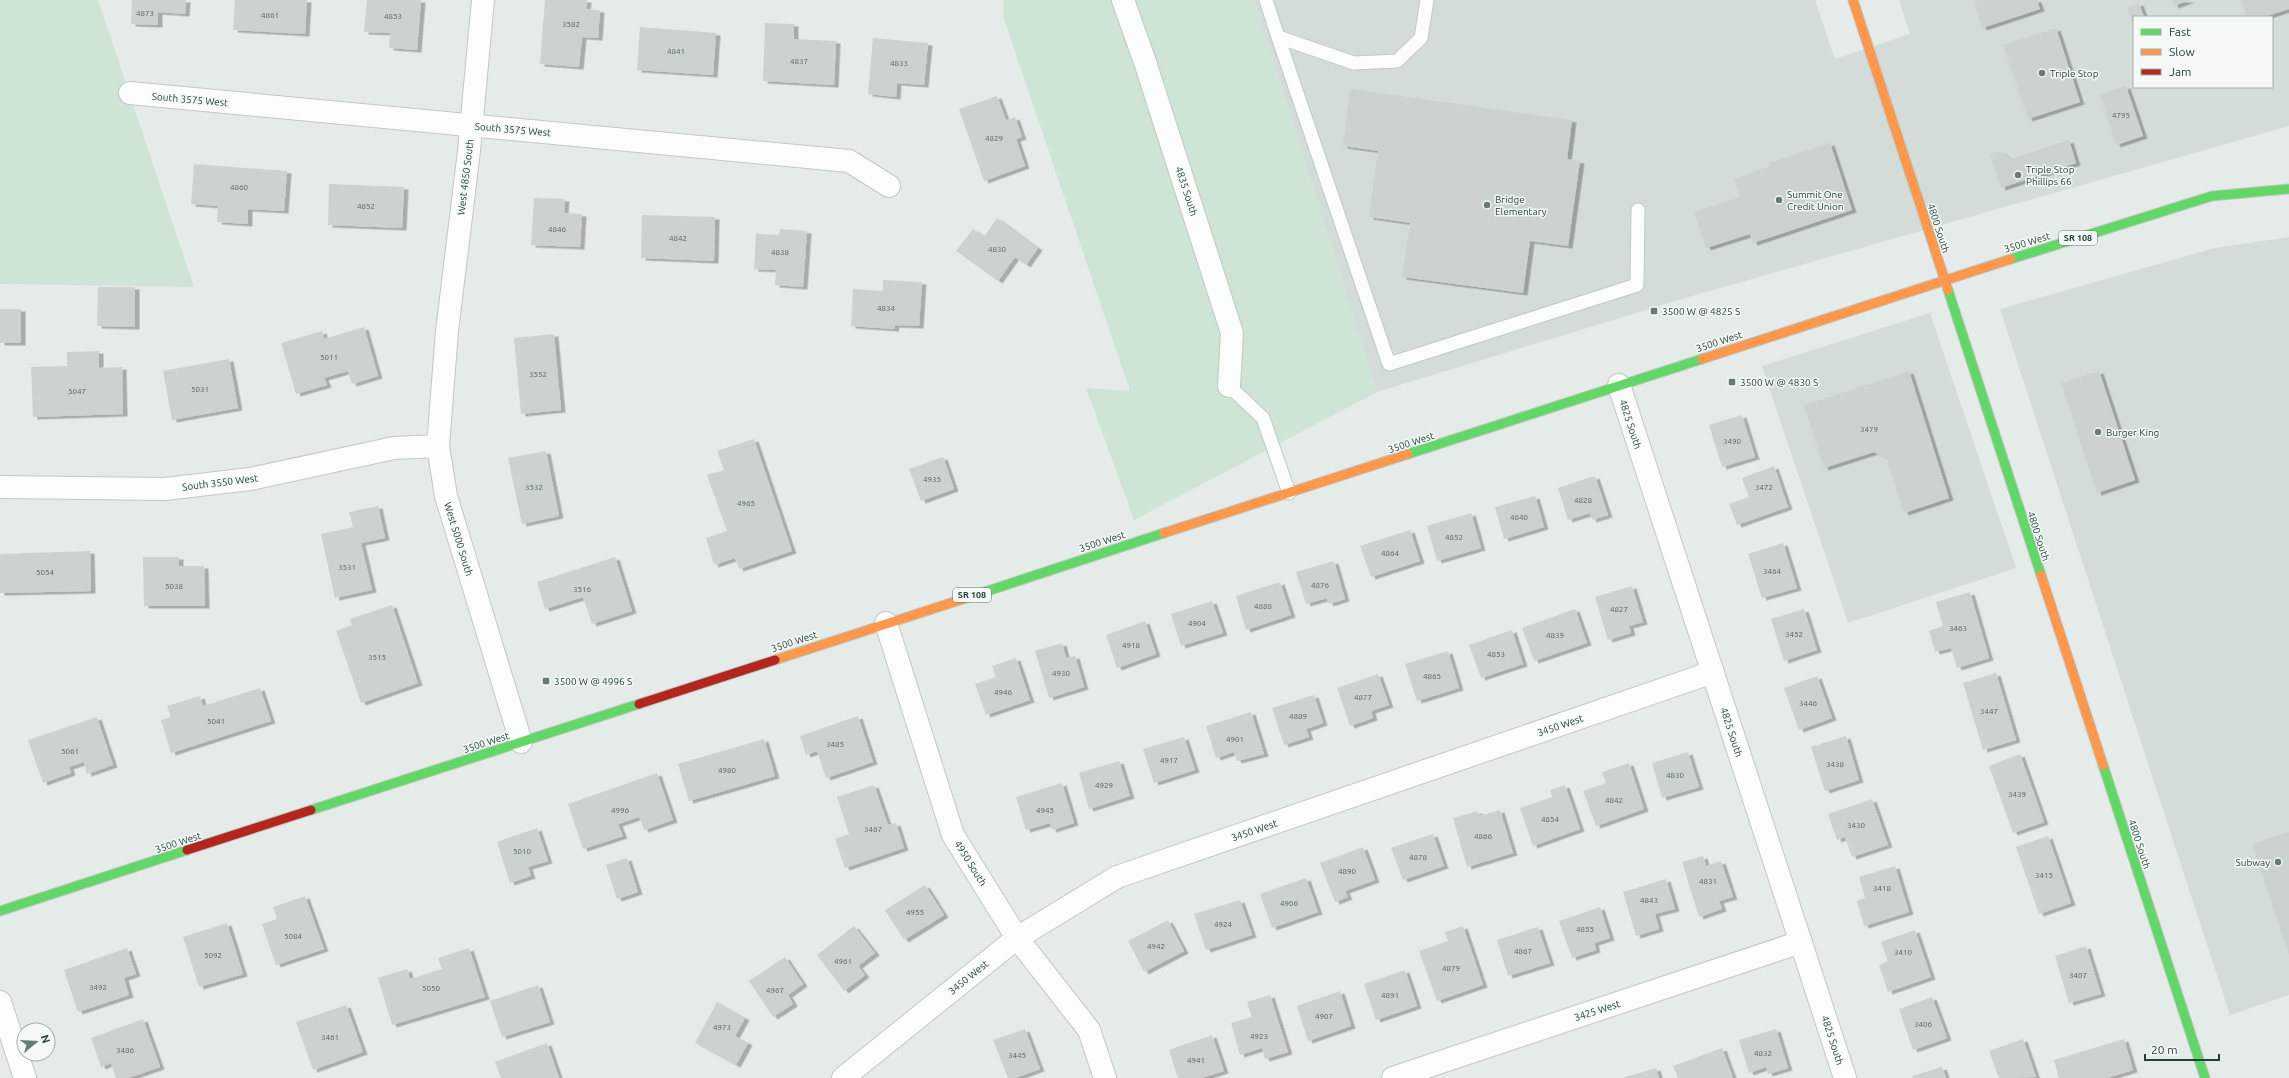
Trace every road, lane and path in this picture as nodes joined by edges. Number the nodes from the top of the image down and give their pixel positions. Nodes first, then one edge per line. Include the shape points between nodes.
1 (483, 0) edge
2 (1123, 0) edge
3 (1266, 0) edge
4 (1427, 0) edge
5 (1853, 0) edge
6 (1278, 37) junction
7 (130, 93) dead end
8 (471, 126) junction
9 (889, 186) dead end
10 (2289, 189) edge
11 (1638, 210) dead end
12 (1944, 280) junction
13 (447, 331) joint
14 (1619, 385) junction
15 (1229, 386) joint
16 (438, 446) junction
17 (0, 487) edge
18 (1289, 493) junction
19 (886, 623) junction
20 (1713, 672) junction
21 (521, 742) junction
22 (0, 911) edge
23 (1017, 938) junction
24 (1801, 942) junction
25 (0, 1002) edge
26 (25, 1078) edge
27 (843, 1078) edge
28 (1105, 1078) edge
29 (1393, 1078) edge
30 (1845, 1078) edge
31 (2205, 1078) edge

1 - 8 street, West 4850 South
2 - 15 street, 4835 South via 1146,62 1232,333
3 - 6 lane
4 - 6 lane via 1421,38 1397,61 1354,63
5 - 12 main road, 4800 South
6 - 11 lane via 1389,364 1638,285
7 - 8 street, South 3575 West
8 - 9 street, South 3575 West via 849,161
8 - 13 street, West 4850 South
10 - 12 main road, 3500 West / SR 108 via 2212,196
12 - 14 main road, 3500 West / SR 108
12 - 31 main road, 4800 South
13 - 16 street, West 5000 South
14 - 18 main road, 3500 West / SR 108
14 - 20 street, 4825 South
15 - 18 lane via 1263,418
16 - 17 street, South 3550 West via 394,448 250,479 165,489
16 - 21 street, West 5000 South via 446,496
18 - 19 main road, 3500 West / SR 108
19 - 21 main road, 3500 West / SR 108
19 - 23 street, 4950 South via 953,835
20 - 23 street, 3450 West via 1117,877
20 - 24 street, 4825 South
21 - 22 main road, 3500 West / SR 108
23 - 27 street, 3450 West
23 - 28 street, 4950 South via 1089,1030
24 - 29 street, 3425 West
24 - 30 street, 4825 South
25 - 26 street

